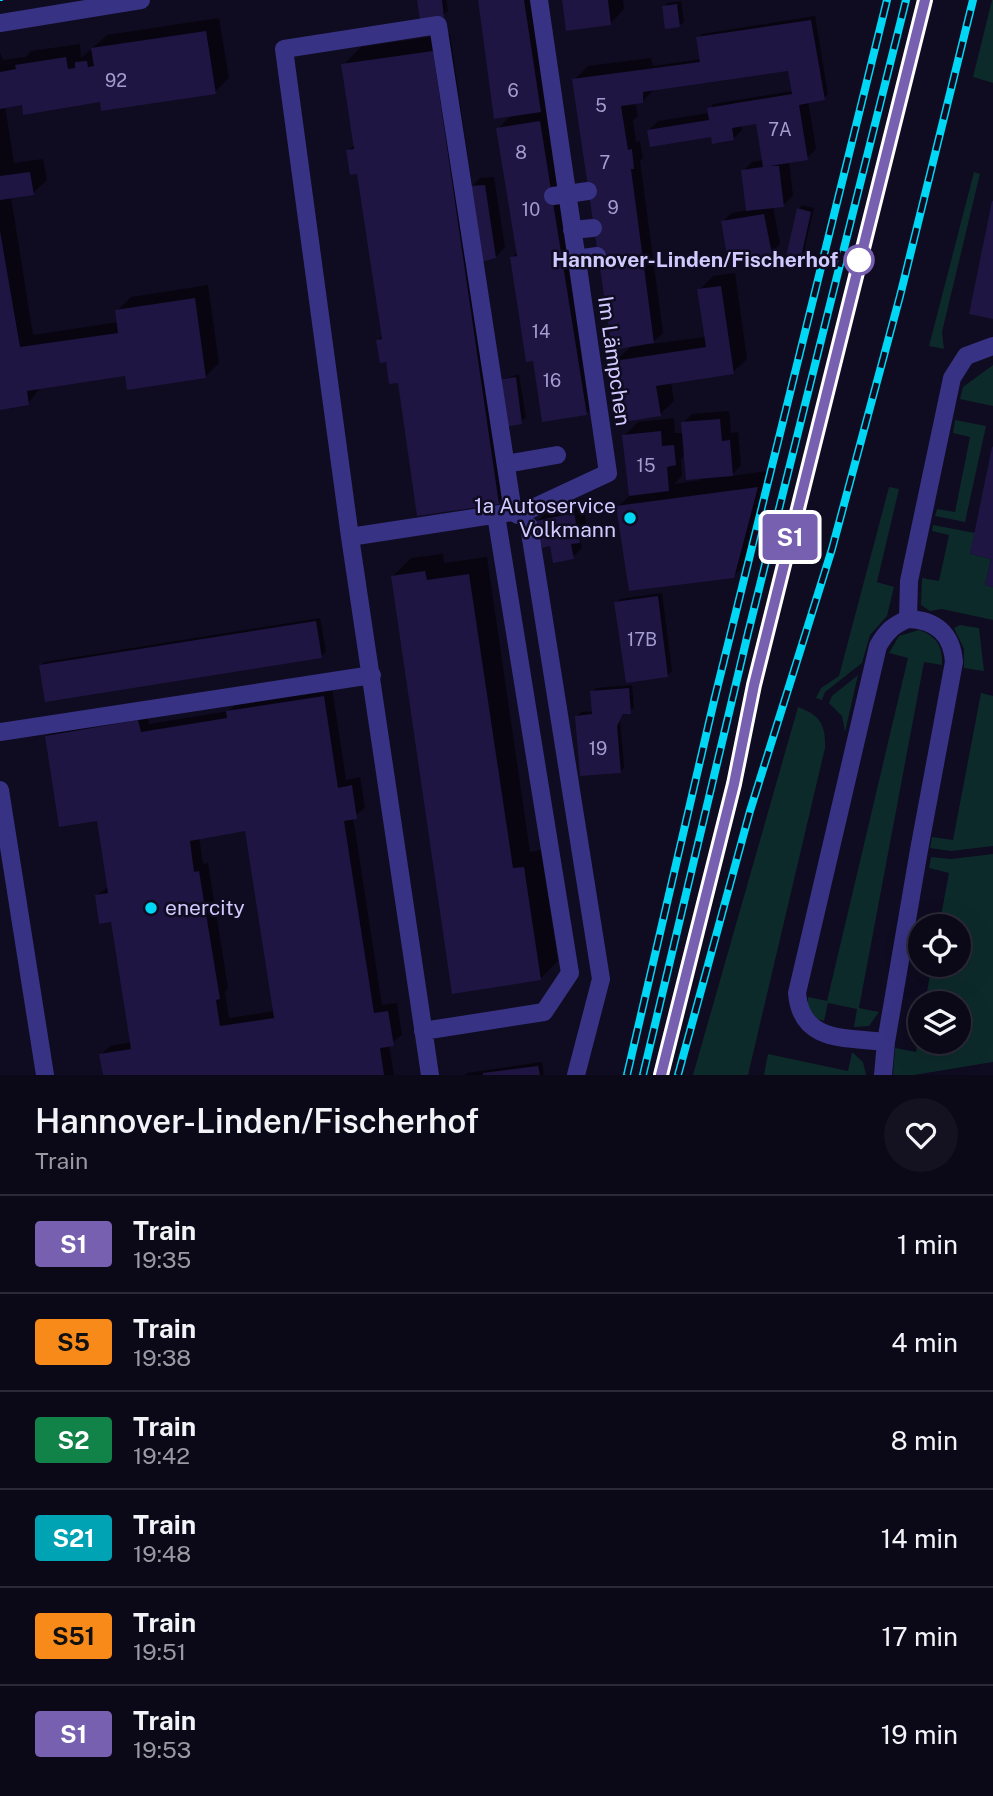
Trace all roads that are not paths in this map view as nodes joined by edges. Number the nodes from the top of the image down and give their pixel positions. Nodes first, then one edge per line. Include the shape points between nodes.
1 (141, 0) edge
2 (539, 0) edge
3 (0, 23) edge
4 (588, 191) dead end
5 (559, 195) junction
6 (593, 228) dead end
7 (572, 230) junction
8 (597, 256) dead end
9 (576, 259) junction
10 (993, 346) edge
11 (557, 455) dead end
12 (506, 464) junction
13 (516, 516) junction
14 (350, 537) junction
15 (908, 619) junction
16 (372, 675) junction
17 (0, 732) edge
18 (0, 790) edge
19 (423, 1031) junction
20 (886, 1042) junction
21 (45, 1075) edge
22 (430, 1075) edge
23 (576, 1075) edge
24 (883, 1075) edge

1 - 3 street
2 - 5 street, Im Lämpchen
4 - 5 street
5 - 7 street, Im Lämpchen
6 - 7 street
7 - 9 street, Im Lämpchen
8 - 9 street
9 - 13 street, Im Lämpchen via 608,473
10 - 15 street via 966,356 952,378 909,581
11 - 12 street
12 - 13 street
12 - 14 street via 438,25 284,49
13 - 14 street
13 - 19 street via 570,973 544,1012
13 - 23 street via 601,979
14 - 16 street
15 - 20 street via 933,623 943,631 953,646 954,662
15 - 20 street via 896,624 878,646 797,993 807,1025 821,1032
16 - 17 street
16 - 19 street
18 - 21 street
19 - 22 street
20 - 24 street

